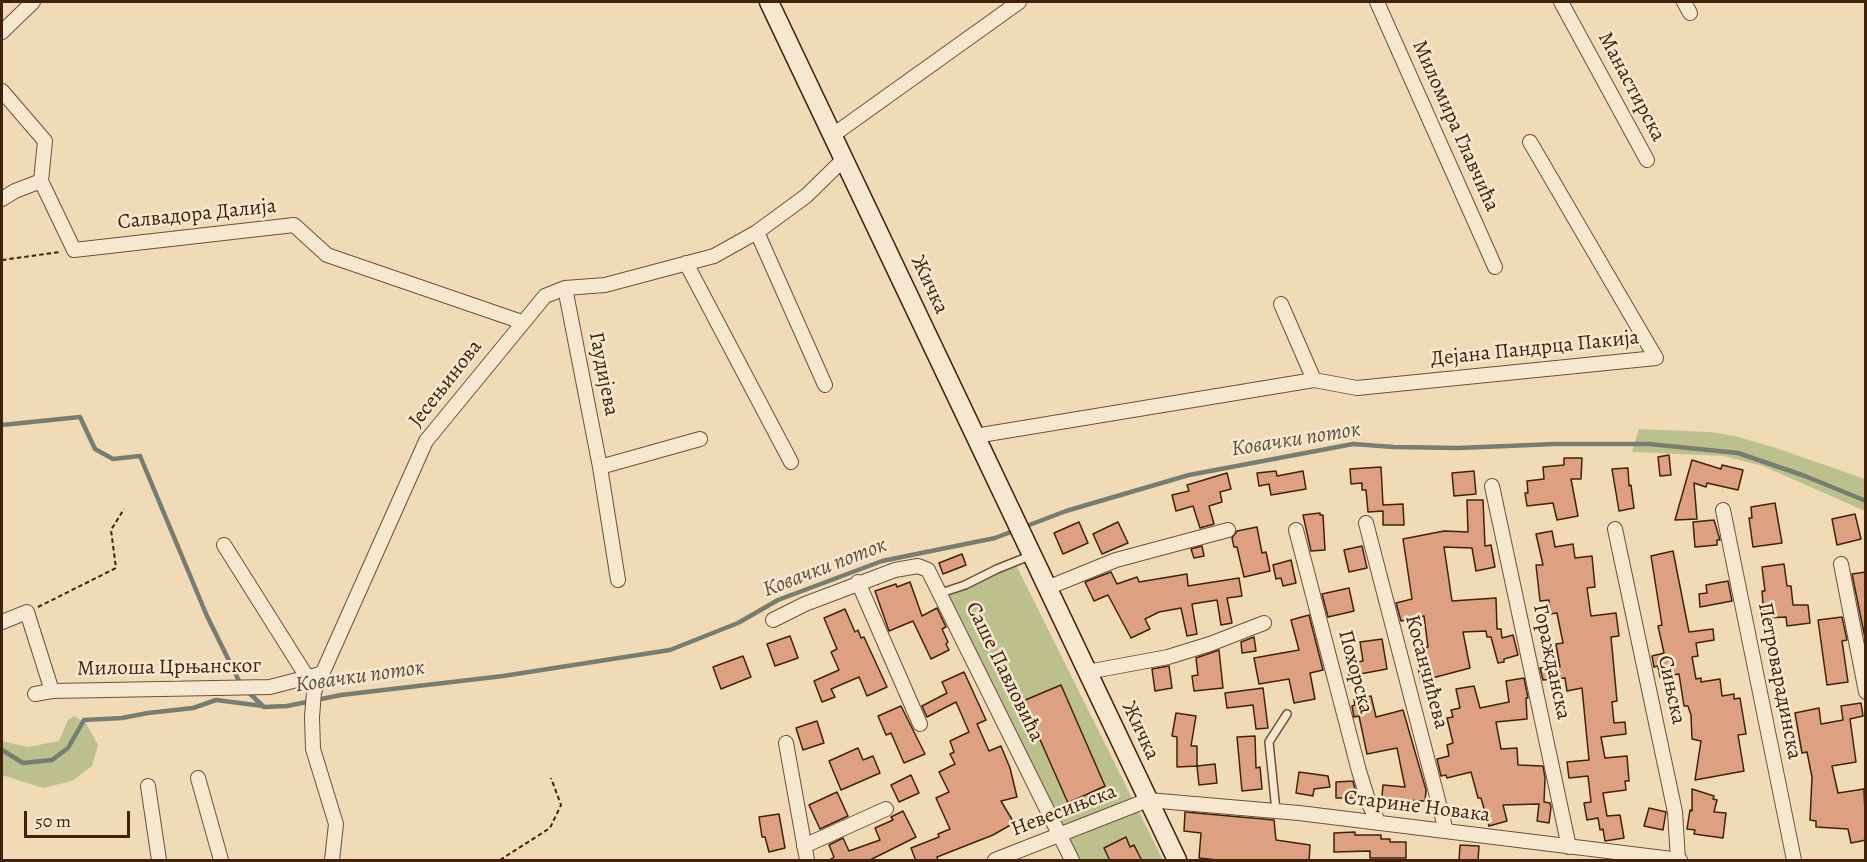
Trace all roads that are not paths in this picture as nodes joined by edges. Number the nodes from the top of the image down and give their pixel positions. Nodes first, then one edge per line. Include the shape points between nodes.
1 (33, 2) edge
2 (769, 2) edge
3 (1018, 2) edge
4 (1377, 2) edge
5 (1561, 2) edge
6 (2, 32) edge
7 (2, 91) edge
8 (833, 135) junction
9 (1530, 142) dead end
10 (844, 159) junction
11 (1647, 160) dead end
12 (41, 181) junction
13 (2, 199) edge
14 (757, 232) junction
15 (686, 263) junction
16 (1495, 267) dead end
17 (565, 288) junction
18 (1281, 304) dead end
19 (522, 322) junction
20 (1314, 380) junction
21 (825, 385) dead end
22 (975, 436) junction
23 (700, 439) dead end
24 (791, 462) dead end
25 (600, 467) junction
26 (1492, 486) dead end
27 (1723, 510) dead end
28 (1366, 523) dead end
29 (1615, 529) dead end
30 (1228, 530) dead end
31 (1296, 530) dead end
32 (224, 545) dead end
33 (1030, 551) junction
34 (1841, 564) dead end
35 (618, 580) dead end
36 (858, 582) junction
37 (1047, 588) junction
38 (941, 593) junction
39 (773, 620) dead end
40 (2, 622) edge
41 (1264, 623) dead end
42 (1087, 672) junction
43 (313, 676) junction
44 (52, 691) junction
45 (1866, 692) edge
46 (35, 694) dead end
47 (1287, 714) dead end
48 (920, 724) dead end
49 (786, 743) dead end
50 (198, 778) dead end
51 (148, 786) dead end
52 (1148, 800) junction
53 (886, 809) dead end
54 (1276, 811) junction
55 (1378, 823) junction
56 (1446, 831) junction
57 (1060, 834) junction
58 (804, 846) junction
59 (1569, 847) junction
60 (1679, 860) edge
61 (159, 861) edge
62 (221, 861) edge
63 (332, 861) edge
64 (807, 861) edge
65 (995, 861) edge
66 (1072, 861) edge
67 (1177, 861) edge
68 (1794, 861) edge

1 - 6 street
2 - 8 main road, Жичка
3 - 8 street
4 - 16 street, Миломира Главчића
5 - 11 street, Манастирска
7 - 12 street via 45,141
8 - 10 main road, Жичка
9 - 20 street, Дејана Пандрца Пакија via 1656,358 1357,388
10 - 14 street, Јесењинова via 806,196
10 - 22 main road, Жичка
12 - 13 street
12 - 19 street, Салвадора Далија via 74,249 294,225 327,255
14 - 15 street, Јесењинова via 714,256
14 - 21 street
15 - 17 street, Јесењинова via 605,285
15 - 24 street
17 - 19 street, Јесењинова via 545,296
17 - 25 street, Гаудијева
18 - 20 street
19 - 43 street, Јесењинова via 426,441 343,631
20 - 22 street, Дејана Пандрца Пакија
22 - 33 main road, Жичка
23 - 25 street
25 - 35 street, Гаудијева
26 - 59 street, Горажданска
27 - 68 street, Петроварадинска
28 - 56 street, Косанчићева
29 - 60 street, Сињска via 1675,812
30 - 37 street via 1116,560
31 - 55 street, Похорска via 1359,771
32 - 43 street
33 - 37 main road, Жичка
33 - 38 lane via 965,585
34 - 45 street
36 - 38 street, Саше Павловића via 918,566 928,570
36 - 39 street, Саше Павловића
36 - 48 street
37 - 42 main road, Жичка
38 - 57 street, Саше Павловића
40 - 44 street, Милоша Црњанског via 27,612
41 - 42 street via 1168,657
42 - 52 main road, Жичка
43 - 44 street, Милоша Црњанског via 270,687
43 - 63 street, Јесењинова via 313,748 336,824
44 - 46 street, Милоша Црњанског
47 - 54 lane via 1269,742
49 - 58 street
50 - 62 street
51 - 61 street
52 - 54 street, Старине Новака
52 - 57 street, Невесињска
52 - 67 main road, Жичка
53 - 58 street
54 - 55 street, Старине Новака
55 - 56 street, Старине Новака
56 - 59 street, Старине Новака
57 - 65 street, Невесињска
57 - 66 street, Саше Павловића
58 - 64 street
59 - 60 street, Старине Новака

